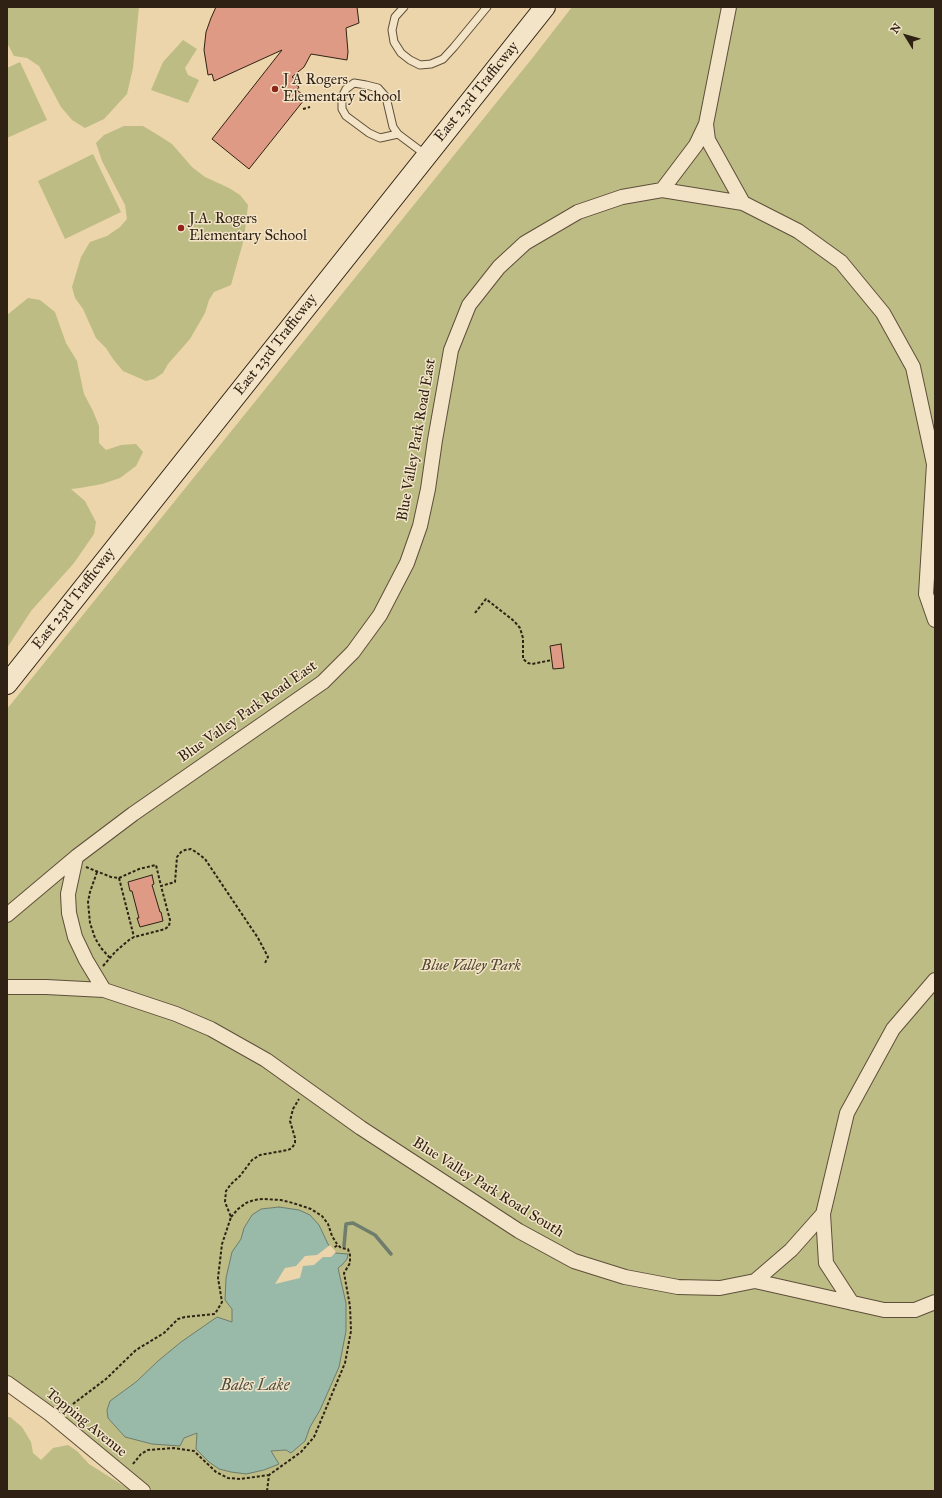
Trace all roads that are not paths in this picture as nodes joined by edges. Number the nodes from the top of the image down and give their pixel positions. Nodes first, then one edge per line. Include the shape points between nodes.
1 (404, 7) edge
2 (487, 7) edge
3 (545, 7) edge
4 (729, 7) edge
5 (706, 124) junction
6 (398, 134) junction
7 (426, 155) junction
8 (662, 190) junction
9 (743, 203) junction
10 (935, 620) edge
11 (7, 684) edge
12 (76, 861) junction
13 (7, 915) edge
14 (935, 980) edge
15 (7, 987) edge
16 (104, 990) junction
17 (823, 1214) junction
18 (754, 1281) junction
19 (935, 1302) edge
20 (852, 1303) junction
21 (7, 1383) edge
22 (143, 1491) edge

1 - 2 lane via 395,17 392,30 394,42 401,53 420,65 443,59
3 - 7 main road, East 23rd Trafficway
4 - 5 street
5 - 8 street via 696,145
5 - 9 street via 708,140
6 - 6 lane via 393,127 386,98 378,88 354,83 346,89 342,97 342,109 346,116 380,138
6 - 7 lane
7 - 11 main road, East 23rd Trafficway
8 - 9 street, Blue Valley Park Road East
8 - 12 street, Blue Valley Park Road East via 622,196 578,212 525,243 499,267 469,305 451,350 420,526 407,563 380,615 353,652 323,682 140,809
9 - 10 street, Blue Valley Park Road East via 798,231 841,262 883,313 913,367 934,464 926,594
12 - 13 street, Blue Valley Park Road East
12 - 16 street via 68,894 69,913 75,937
14 - 17 street via 893,1030 847,1113
15 - 16 street, Blue Valley Park Road South
16 - 18 street, Blue Valley Park Road South via 176,1014 211,1029 266,1060 361,1128 519,1231 574,1261 625,1277 678,1287 720,1288
17 - 18 street via 791,1250
17 - 20 street via 826,1263
18 - 20 street, Blue Valley Park Road South
19 - 20 street, Blue Valley Park Road South via 915,1310 884,1310
21 - 22 street, Topping Avenue via 50,1414

